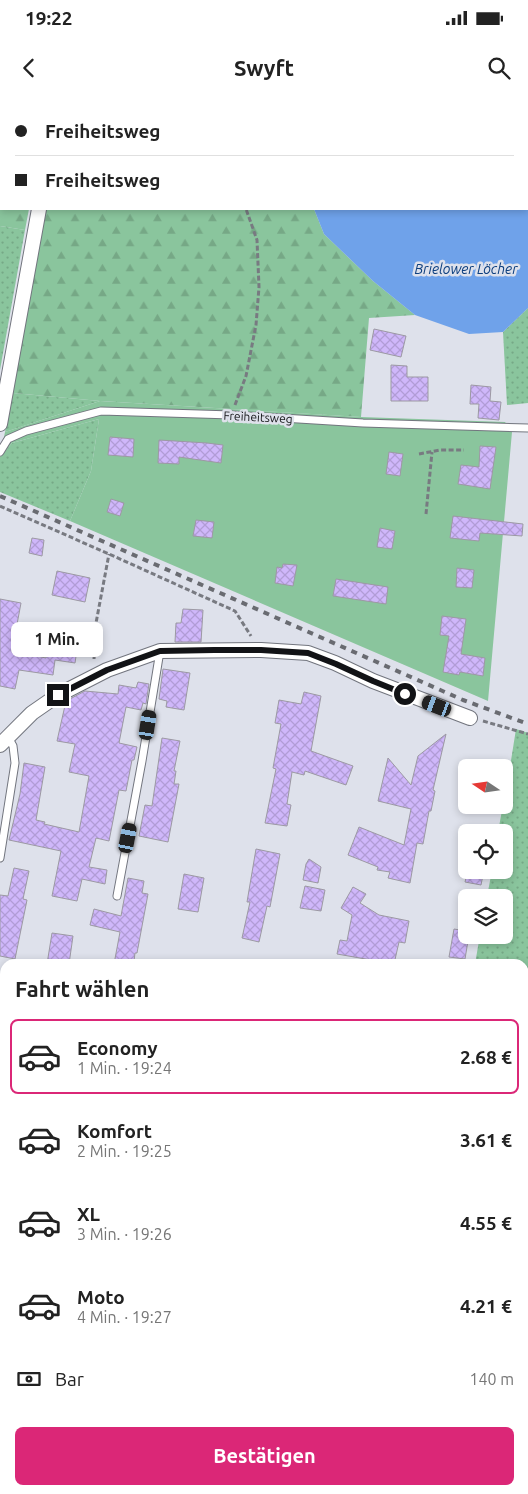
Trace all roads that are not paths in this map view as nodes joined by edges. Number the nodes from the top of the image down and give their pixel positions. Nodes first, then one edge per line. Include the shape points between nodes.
1 (39, 210) edge
2 (0, 424) edge
3 (528, 428) edge
4 (0, 452) edge
5 (160, 651) junction
6 (470, 718) road end
7 (4, 741) edge
8 (0, 858) edge
9 (117, 896) dead end

1 - 2 street
3 - 4 lane, Freiheitsweg via 101,411 26,431 8,439
5 - 6 street via 308,653
5 - 7 street via 107,670 58,695 32,713
5 - 9 lane
7 - 8 lane via 13,746 15,764

